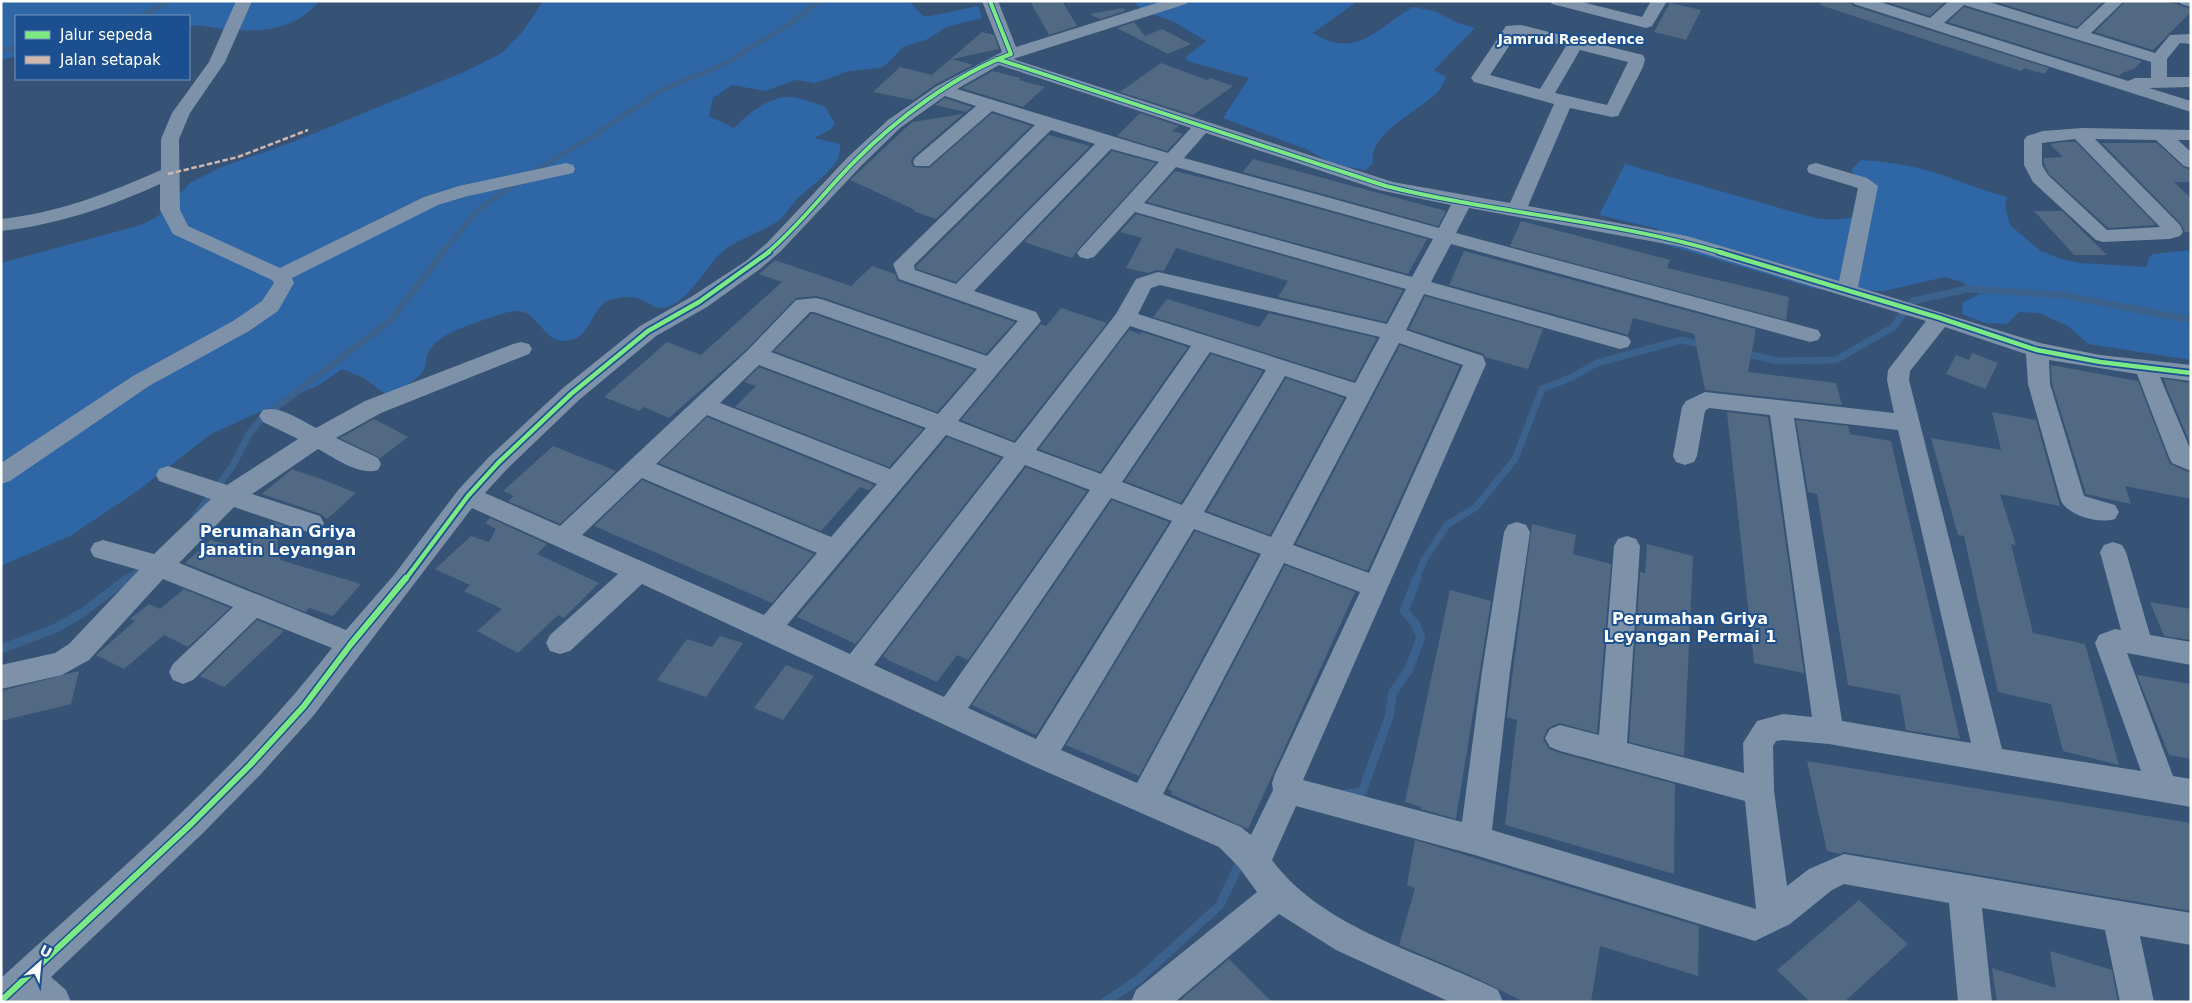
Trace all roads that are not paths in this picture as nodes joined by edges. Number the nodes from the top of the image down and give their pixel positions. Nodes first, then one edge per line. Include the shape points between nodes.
1 (244, 1) edge
2 (990, 1) edge
3 (1180, 1) edge
4 (1558, 1) edge
5 (1659, 1) edge
6 (1860, 1) edge
7 (1959, 1) edge
8 (1968, 1) edge
9 (2015, 1) edge
10 (2116, 1) edge
11 (2187, 1) edge
12 (2191, 2) edge
13 (2002, 12) junction
14 (1932, 25) junction
15 (2191, 25) edge
16 (2080, 35) junction
17 (2183, 38) edge
18 (1576, 43) junction
19 (1004, 56) junction
20 (2159, 59) junction
21 (2159, 82) junction
22 (2191, 82) edge
23 (2120, 84) junction
24 (943, 90) junction
25 (1545, 96) junction
26 (1564, 101) junction
27 (988, 104) junction
28 (2191, 107) edge
29 (1048, 124) junction
30 (1202, 127) junction
31 (2080, 134) junction
32 (2162, 135) junction
33 (2191, 135) edge
34 (1107, 142) junction
35 (1171, 160) junction
36 (922, 162) dead end
37 (2191, 162) edge
38 (566, 169) dead end
39 (1816, 169) dead end
40 (168, 174) junction
41 (1463, 202) junction
42 (1131, 205) junction
43 (1516, 210) junction
44 (1, 224) edge
45 (1445, 236) junction
46 (1087, 253) dead end
47 (280, 276) junction
48 (1418, 285) junction
49 (1847, 291) junction
50 (959, 294) junction
51 (1930, 315) junction
52 (1125, 317) junction
53 (1393, 333) junction
54 (1810, 335) dead end
55 (1205, 342) junction
56 (1620, 342) dead end
57 (521, 349) dead end
58 (2037, 350) junction
59 (756, 355) junction
60 (992, 366) junction
61 (1280, 366) junction
62 (2146, 369) junction
63 (2191, 373) edge
64 (1361, 393) junction
65 (703, 405) junction
66 (1781, 408) junction
67 (271, 416) dead end
68 (1907, 423) junction
69 (942, 424) junction
70 (316, 439) junction
71 (1020, 454) junction
72 (1685, 456) dead end
73 (2191, 462) edge
74 (369, 464) dead end
75 (638, 466) junction
76 (1, 475) edge
77 (168, 475) dead end
78 (894, 481) junction
79 (1106, 486) junction
80 (219, 493) junction
81 (468, 496) junction
82 (2106, 512) dead end
83 (1188, 516) junction
84 (311, 523) dead end
85 (1518, 532) dead end
86 (564, 538) junction
87 (1627, 546) dead end
88 (103, 550) dead end
89 (836, 550) junction
90 (1277, 550) junction
91 (2112, 552) dead end
92 (152, 564) junction
93 (639, 571) junction
94 (1376, 587) junction
95 (254, 604) junction
96 (768, 629) junction
97 (350, 644) junction
98 (560, 644) dead end
99 (2139, 644) junction
100 (2191, 654) edge
101 (854, 670) junction
102 (183, 672) dead end
103 (1, 677) edge
104 (949, 713) junction
105 (1829, 731) junction
106 (1560, 738) dead end
107 (1612, 752) junction
108 (1042, 756) junction
109 (1990, 760) junction
110 (1288, 782) junction
111 (2162, 788) junction
112 (1759, 791) junction
113 (2191, 793) edge
114 (1144, 799) junction
115 (1476, 840) junction
116 (1249, 856) junction
117 (1964, 890) junction
118 (1279, 894) junction
119 (1774, 915) junction
120 (2119, 917) junction
121 (2191, 929) edge
122 (26, 977) junction
123 (1, 1000) edge
124 (54, 1002) edge
125 (1148, 1002) edge
126 (1486, 1002) edge
127 (1975, 1002) edge
128 (2137, 1002) edge

1 - 40 street via 217,62 181,113 170,139
2 - 19 street
3 - 19 street
4 - 5 street via 1642,29
6 - 14 street
7 - 14 street
8 - 13 street
9 - 13 street
10 - 16 street
11 - 12 street
13 - 16 street
14 - 23 street
15 - 17 street
16 - 20 street
17 - 20 street
18 - 25 street
18 - 25 street via 1513,29 1480,77
18 - 26 street via 1638,60 1612,112
19 - 24 street
19 - 30 street
20 - 21 street
21 - 22 street
21 - 23 street
23 - 28 street
24 - 27 street
24 - 81 street via 913,109 874,142 753,265 699,302 648,331 609,360 498,463
25 - 26 street
26 - 43 street
27 - 29 street
27 - 36 street
29 - 34 street
29 - 50 street via 904,262 906,274
30 - 35 street
30 - 41 street via 1386,186
31 - 31 street via 2173,229 2173,232 2103,236 2084,222 2040,178 2032,165 2033,140 2052,134
31 - 32 street
32 - 33 street
32 - 37 street
34 - 35 street
34 - 50 street
35 - 42 street
35 - 45 street
38 - 47 street via 459,192 425,203
39 - 49 street via 1868,186
40 - 44 street via 69,214 39,221
40 - 47 street via 170,210 180,230
41 - 43 street
41 - 45 street
42 - 46 street
42 - 48 street
43 - 49 street via 1687,242
45 - 48 street
45 - 54 street
47 - 76 street via 284,283 270,306 241,326 141,380
48 - 53 street
48 - 56 street
49 - 51 street
50 - 60 street via 1030,319
51 - 58 street
51 - 68 street via 1899,370
52 - 53 street via 1143,284 1158,278
52 - 55 street
52 - 71 street
53 - 64 street
53 - 94 street via 1472,359 1476,364
55 - 61 street
55 - 79 street
57 - 70 street via 373,407
58 - 62 street
58 - 82 street via 2039,384 2073,501
59 - 60 street via 804,305 809,304
59 - 65 street
59 - 69 street
60 - 69 street
61 - 64 street
61 - 83 street
62 - 63 street
62 - 73 street via 2181,457
64 - 90 street
65 - 75 street
65 - 78 street
66 - 68 street
66 - 72 street via 1701,400 1694,407
66 - 105 street
67 - 70 street
68 - 109 street
69 - 71 street
69 - 78 street
70 - 74 street
70 - 80 street
71 - 79 street
71 - 101 street
75 - 86 street
75 - 89 street
77 - 80 street
78 - 89 street
79 - 83 street
79 - 104 street
80 - 84 street
80 - 92 street
81 - 86 street
81 - 97 street via 403,582
83 - 90 street
83 - 108 street
85 - 115 street via 1496,671
86 - 93 street
87 - 107 street
88 - 92 street
89 - 96 street
90 - 94 street
90 - 114 street
91 - 99 street
92 - 95 street
92 - 103 street via 79,652 62,663
93 - 96 street
93 - 98 street
94 - 110 street
95 - 97 street
95 - 102 street
96 - 101 street
97 - 122 street via 304,706 250,765 192,824
99 - 100 street
99 - 111 street via 2115,640 2109,644
101 - 104 street
104 - 108 street
105 - 109 street
105 - 112 street via 1783,727 1767,730 1758,743
106 - 107 street
107 - 112 street
108 - 114 street
109 - 111 street
110 - 115 street
110 - 116 street
111 - 113 street
112 - 119 street
114 - 116 street via 1230,837
115 - 119 street via 1748,924 1762,923
116 - 118 street
117 - 119 street via 1844,869 1828,873
117 - 120 street
117 - 127 street
118 - 125 street
118 - 126 street via 1337,933
120 - 121 street
120 - 128 street
122 - 123 street
122 - 124 street

